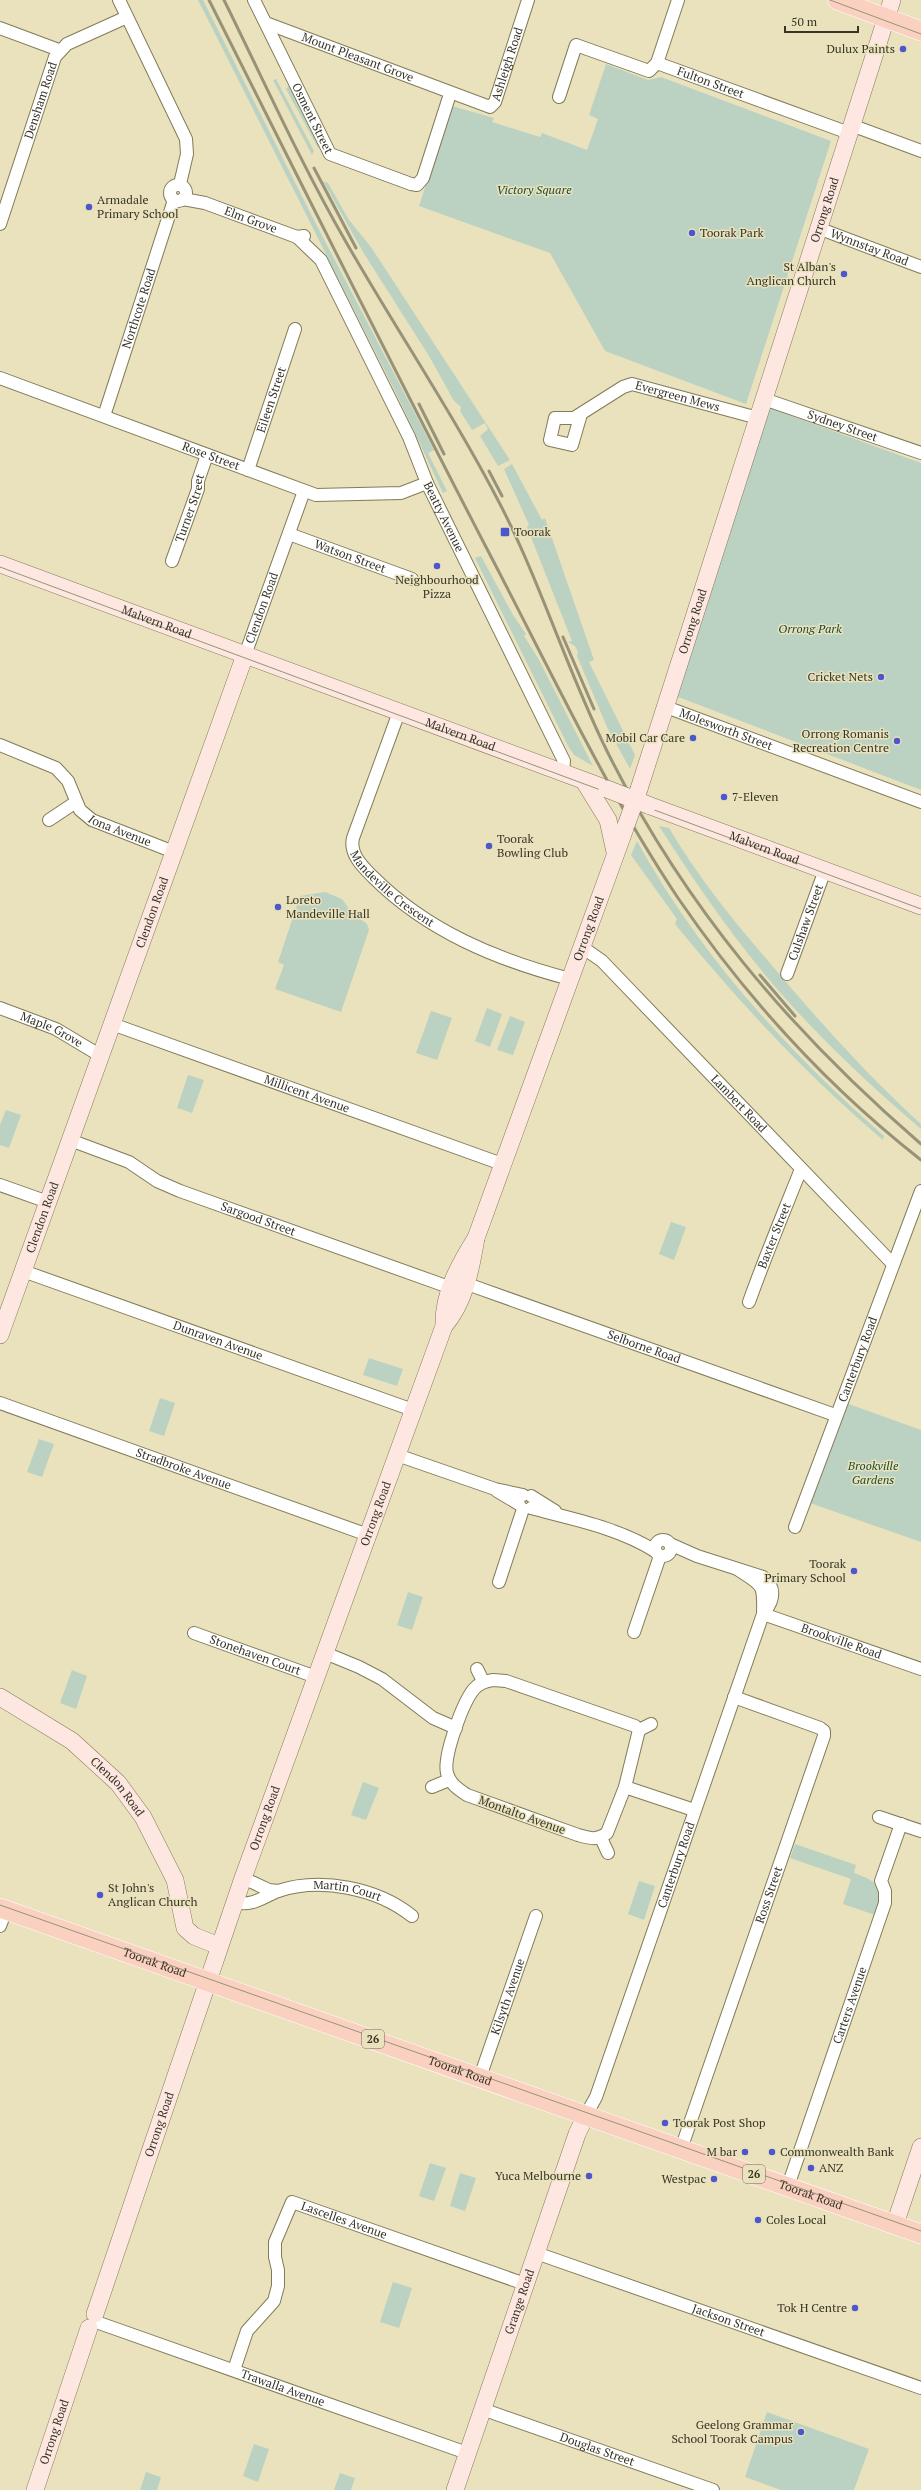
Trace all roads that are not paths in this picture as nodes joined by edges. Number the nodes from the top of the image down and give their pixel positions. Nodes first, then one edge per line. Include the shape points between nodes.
1 (119, 0) edge
2 (254, 0) edge
3 (528, 0) edge
4 (678, 0) edge
5 (837, 0) edge
6 (892, 0) edge
7 (127, 17) junction
8 (886, 18) junction
9 (266, 23) junction
10 (0, 28) edge
11 (921, 31) edge
12 (59, 50) junction
13 (658, 63) junction
14 (450, 94) junction
15 (558, 97) dead end
16 (850, 129) junction
17 (921, 151) edge
18 (181, 194) junction
19 (3, 206) edge
20 (0, 224) edge
21 (818, 228) junction
22 (312, 245) joint
23 (921, 267) edge
24 (295, 329) dead end
25 (0, 378) edge
26 (764, 399) junction
27 (104, 416) junction
28 (758, 418) junction
29 (576, 419) dead end
30 (921, 453) edge
31 (207, 455) junction
32 (248, 470) junction
33 (427, 484) junction
34 (304, 491) junction
35 (289, 534) junction
36 (172, 561) dead end
37 (0, 564) edge
38 (412, 579) dead end
39 (245, 655) junction
40 (666, 707) junction
41 (399, 712) junction
42 (0, 745) edge
43 (563, 773) junction
44 (584, 781) junction
45 (641, 798) junction
46 (76, 802) junction
47 (921, 802) edge
48 (49, 820) dead end
49 (174, 852) junction
50 (615, 854) junction
51 (825, 870) junction
52 (921, 906) edge
53 (582, 947) junction
54 (787, 974) dead end
55 (570, 979) junction
56 (0, 1008) edge
57 (112, 1024) junction
58 (101, 1056) junction
59 (70, 1140) junction
60 (502, 1164) junction
61 (801, 1170) junction
62 (0, 1185) edge
63 (921, 1191) edge
64 (48, 1202) junction
65 (892, 1263) junction
66 (23, 1270) junction
67 (458, 1286) junction
68 (749, 1302) dead end
69 (0, 1335) edge
70 (0, 1403) edge
71 (413, 1410) junction
72 (835, 1415) junction
73 (397, 1455) junction
74 (525, 1502) junction
75 (794, 1527) dead end
76 (368, 1535) junction
77 (663, 1549) junction
78 (499, 1582) dead end
79 (763, 1614) junction
80 (634, 1632) dead end
81 (194, 1633) dead end
82 (325, 1654) junction
83 (920, 1665) edge
84 (477, 1668) dead end
85 (316, 1677) junction
86 (483, 1682) junction
87 (0, 1697) edge
88 (734, 1697) junction
89 (651, 1724) dead end
90 (456, 1728) junction
91 (639, 1730) junction
92 (449, 1780) junction
93 (432, 1787) dead end
94 (625, 1787) junction
95 (694, 1810) junction
96 (880, 1817) dead end
97 (901, 1824) junction
98 (921, 1831) edge
99 (601, 1838) junction
100 (608, 1853) dead end
101 (243, 1878) junction
102 (278, 1891) junction
103 (235, 1902) junction
104 (2, 1915) edge
105 (412, 1916) dead end
106 (536, 1916) dead end
107 (221, 1942) junction
108 (207, 1980) junction
109 (480, 2077) junction
110 (586, 2115) junction
111 (921, 2147) edge
112 (681, 2149) junction
113 (788, 2186) junction
114 (895, 2224) junction
115 (921, 2234) edge
116 (536, 2252) junction
117 (525, 2284) junction
118 (94, 2322) junction
119 (234, 2370) junction
120 (921, 2388) edge
121 (482, 2409) junction
122 (467, 2454) junction
123 (35, 2490) edge
124 (455, 2490) edge
125 (713, 2490) edge

1 - 7 street, Northcote Road
2 - 9 street, Osment Street
3 - 14 street, Ashleigh Road via 494,104 485,107
4 - 13 street
5 - 8 main road
6 - 8 main road, Orrong Road
7 - 12 street, Densham Road via 74,40
7 - 18 street, Northcote Road via 186,140 187,154
8 - 11 main road
8 - 16 main road, Orrong Road
9 - 14 street, Mount Pleasant Grove
9 - 14 street, Osment Street via 330,154 417,185 423,178
10 - 12 street
12 - 19 street, Densham Road
13 - 15 street via 649,72 576,45
13 - 16 street, Fulton Street
16 - 17 street, Fulton Street
16 - 21 main road, Orrong Road
18 - 22 street, Elm Grove via 298,237
18 - 27 street, Northcote Road
19 - 20 street, Densham Road
21 - 23 street, Wynnstay Road
21 - 26 main road, Orrong Road
22 - 33 street, Beatty Avenue via 321,253 321,260 408,437
24 - 32 street, Eileen Street
25 - 27 street, Rose Street
26 - 28 main road, Orrong Road
26 - 30 street, Sydney Street
27 - 31 street, Rose Street
28 - 29 street, Evergreen Mews via 634,384 623,387
28 - 40 main road, Orrong Road
31 - 32 street, Rose Street
31 - 36 street, Turner Street via 198,481 198,489
32 - 34 street, Rose Street
33 - 34 street, Rose Street via 394,493 322,496
33 - 43 street, Beatty Avenue via 564,761
34 - 35 street, Clendon Road
35 - 38 street, Watson Street
35 - 39 street, Clendon Road
37 - 39 main road, Malvern Road
39 - 41 main road, Malvern Road
39 - 49 main road, Clendon Road
40 - 45 main road, Orrong Road
40 - 47 street, Molesworth Street
41 - 43 main road, Malvern Road
41 - 55 street, Mandeville Crescent via 352,838 355,855 365,869 399,900 450,934 510,962
42 - 46 street, Iona Avenue via 56,768 68,781
43 - 44 main road, Malvern Road
44 - 45 main road, Malvern Road, bridge
44 - 50 main road via 608,820
45 - 50 main road, Orrong Road, bridge via 626,824
45 - 51 main road, Malvern Road
46 - 48 street
46 - 49 street, Iona Avenue via 83,813 97,822
49 - 57 main road, Clendon Road
50 - 53 main road, Orrong Road
51 - 52 main road, Malvern Road
51 - 54 street, Culshaw Street
53 - 55 main road, Orrong Road
53 - 61 street, Lambert Road via 602,961
55 - 60 main road, Orrong Road
56 - 58 street, Maple Grove via 56,1029
57 - 58 main road, Clendon Road
57 - 60 street, Millicent Avenue
58 - 59 main road, Clendon Road
59 - 64 main road, Clendon Road
59 - 67 street, Sargood Street via 129,1162 174,1189 446,1286
60 - 67 main road, Orrong Road via 476,1238 461,1261
61 - 65 street, Lambert Road
61 - 68 street, Baxter Street via 776,1228
62 - 64 street
63 - 65 street, Canterbury Road
64 - 66 main road, Clendon Road
65 - 72 street, Canterbury Road
66 - 69 main road, Clendon Road
66 - 71 street, Dunraven Avenue
67 - 71 main road, Orrong Road via 444,1307 444,1326
67 - 72 street, Selborne Road via 470,1285
70 - 76 street, Stradbroke Avenue
71 - 73 main road, Orrong Road
72 - 75 street, Canterbury Road
73 - 74 street
73 - 76 main road, Orrong Road
74 - 77 street
74 - 78 street
76 - 82 main road, Orrong Road
77 - 79 street, Canterbury Road via 697,1556 737,1569 761,1586 764,1594
77 - 80 street
79 - 83 street, Brookville Road
79 - 88 street, Canterbury Road
81 - 85 street, Stonehaven Court
82 - 85 main road, Orrong Road
82 - 90 street via 359,1667 382,1680 433,1718
84 - 86 street
85 - 101 main road, Orrong Road
86 - 90 street via 469,1696
86 - 91 street via 506,1681 635,1726
87 - 107 main road, Clendon Road via 72,1741 102,1766 130,1797 154,1836 175,1880 185,1928 191,1934
88 - 95 street, Canterbury Road
88 - 112 street, Ross Street via 820,1728 824,1731 824,1736
89 - 91 street
90 - 92 street via 447,1760
91 - 94 street
92 - 93 street
92 - 99 street, Montalto Avenue via 467,1795 578,1835 592,1839
94 - 95 street
94 - 99 street via 607,1833
95 - 110 street, Canterbury Road via 596,2097
96 - 97 street
97 - 98 street
97 - 113 street, Carters Avenue via 881,1881 885,1891 885,1903
99 - 100 street
101 - 102 street, Martin Court via 269,1890
101 - 103 main road, Orrong Road
102 - 103 street, Martin Court via 245,1905
102 - 105 street, Martin Court via 305,1886 355,1890 387,1900
103 - 107 main road, Orrong Road
104 - 108 main road, Toorak Road / 26
106 - 109 street, Kilsyth Avenue
107 - 108 main road, Orrong Road
108 - 109 main road, Toorak Road / 26
108 - 118 main road, Orrong Road
109 - 110 main road, Toorak Road / 26
110 - 112 main road, Toorak Road / 26
110 - 116 main road, Grange Road
111 - 114 main road
112 - 113 main road, Toorak Road / 26
113 - 114 main road, Toorak Road / 26
114 - 115 main road, Toorak Road / 26
116 - 117 main road, Grange Road
116 - 120 street, Jackson Street
117 - 119 street, Lascelles Avenue via 292,2202 276,2242 278,2286 274,2301 247,2331
117 - 121 main road, Grange Road
118 - 119 street, Trawalla Avenue
118 - 123 main road, Orrong Road
119 - 122 street, Trawalla Avenue
121 - 122 main road, Grange Road
121 - 125 street, Douglas Street
122 - 124 main road, Grange Road

